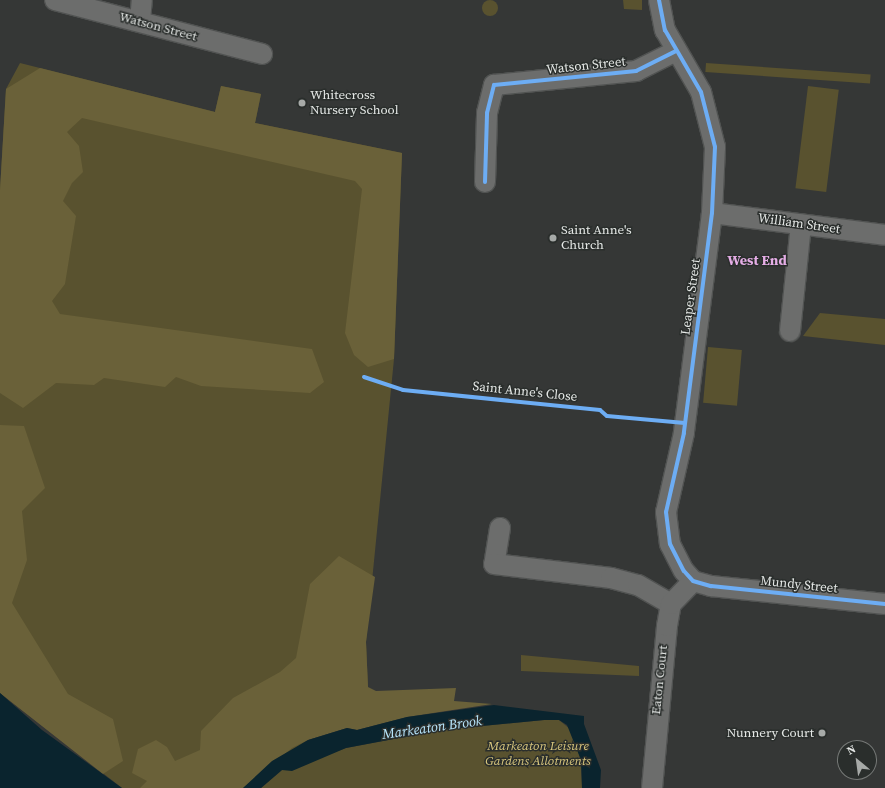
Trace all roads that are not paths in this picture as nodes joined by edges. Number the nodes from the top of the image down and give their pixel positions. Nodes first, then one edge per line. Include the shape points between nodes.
1 (54, 0) edge
2 (142, 0) edge
3 (659, 0) edge
4 (140, 21) junction
5 (676, 51) junction
6 (262, 54) dead end
7 (485, 182) dead end
8 (712, 213) junction
9 (801, 225) junction
10 (885, 236) edge
11 (790, 331) dead end
12 (500, 528) dead end
13 (702, 583) junction
14 (671, 604) junction
15 (885, 604) edge
16 (652, 788) edge

1 - 4 street, Watson Street
2 - 4 street
3 - 5 street, Leaper Street via 661,21
4 - 6 street, Watson Street
5 - 7 street, Watson Street via 636,71 494,86 487,113
5 - 8 street, Leaper Street via 701,92 713,128 715,170
8 - 9 street, William Street
8 - 13 street, Leaper Street via 684,432 666,512 670,544 684,571
9 - 10 street, William Street
9 - 11 street
12 - 14 street via 494,564 618,580 655,592
13 - 14 street
13 - 15 street, Mundy Street
14 - 16 street, Eaton Court via 662,652

